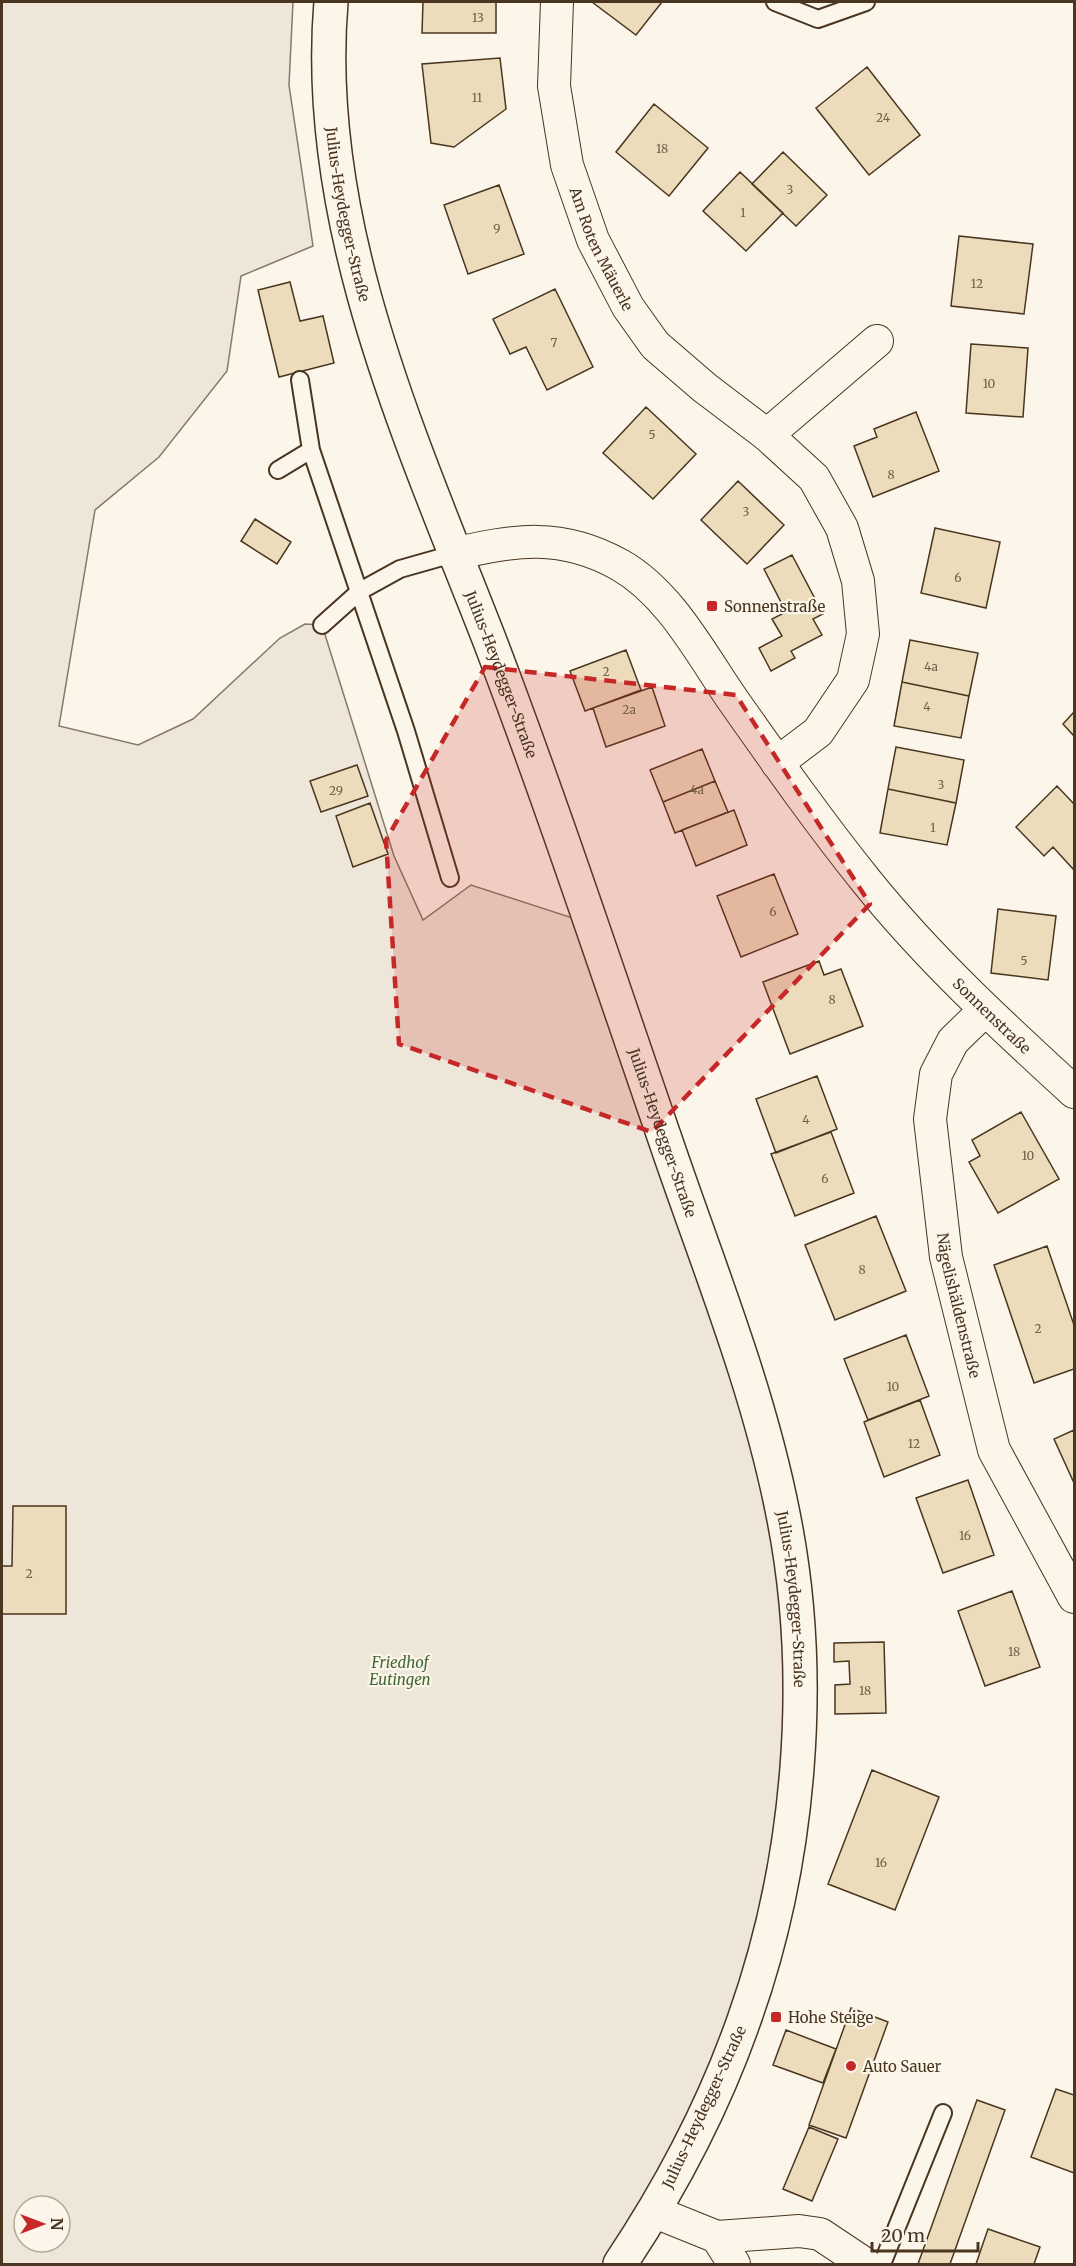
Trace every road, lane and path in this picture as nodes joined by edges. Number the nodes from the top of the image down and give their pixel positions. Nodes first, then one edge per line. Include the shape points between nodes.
1 (331, 2) edge
2 (557, 2) edge
3 (775, 2) edge
4 (866, 2) edge
5 (877, 341) dead end
6 (300, 380) dead end
7 (767, 435) junction
8 (311, 450) junction
9 (278, 470) dead end
10 (453, 554) junction
11 (360, 591) junction
12 (322, 625) dead end
13 (777, 763) junction
14 (450, 878) dead end
15 (985, 1010) junction
16 (1074, 1092) edge
17 (1074, 1597) edge
18 (943, 2114) dead end
19 (655, 2212) junction
20 (717, 2237) junction
21 (620, 2265) edge
22 (734, 2265) edge
23 (865, 2265) edge
24 (882, 2265) edge

1 - 10 street, Julius-Heydegger-Straße via 333,128 349,238 393,392
2 - 7 street, Am Roten Mäuerle via 554,86 567,165 592,240 628,307 655,345
3 - 4 lane via 818,19
5 - 7 street
6 - 8 lane
7 - 13 street, Am Roten Mäuerle via 814,478 842,528 858,581 863,634 853,680 818,732
8 - 9 lane
8 - 11 lane
10 - 11 lane via 400,569
10 - 13 street, Sonnenstraße via 507,542 548,541 585,548 622,566 681,623
10 - 19 street, Julius-Heydegger-Straße via 490,644 583,902 756,1405 784,1517 797,1614 799,1735 791,1829 773,1926 744,2021 706,2111
11 - 12 lane
11 - 14 lane
13 - 15 street, Sonnenstraße via 868,883
15 - 16 street, Sonnenstraße
15 - 17 street, Nägelishäldenstraße via 953,1041 936,1074 930,1119 946,1257 994,1450
18 - 24 lane
19 - 20 street
19 - 21 street, Julius-Heydegger-Straße
20 - 22 street
20 - 23 street via 799,2231 820,2234

